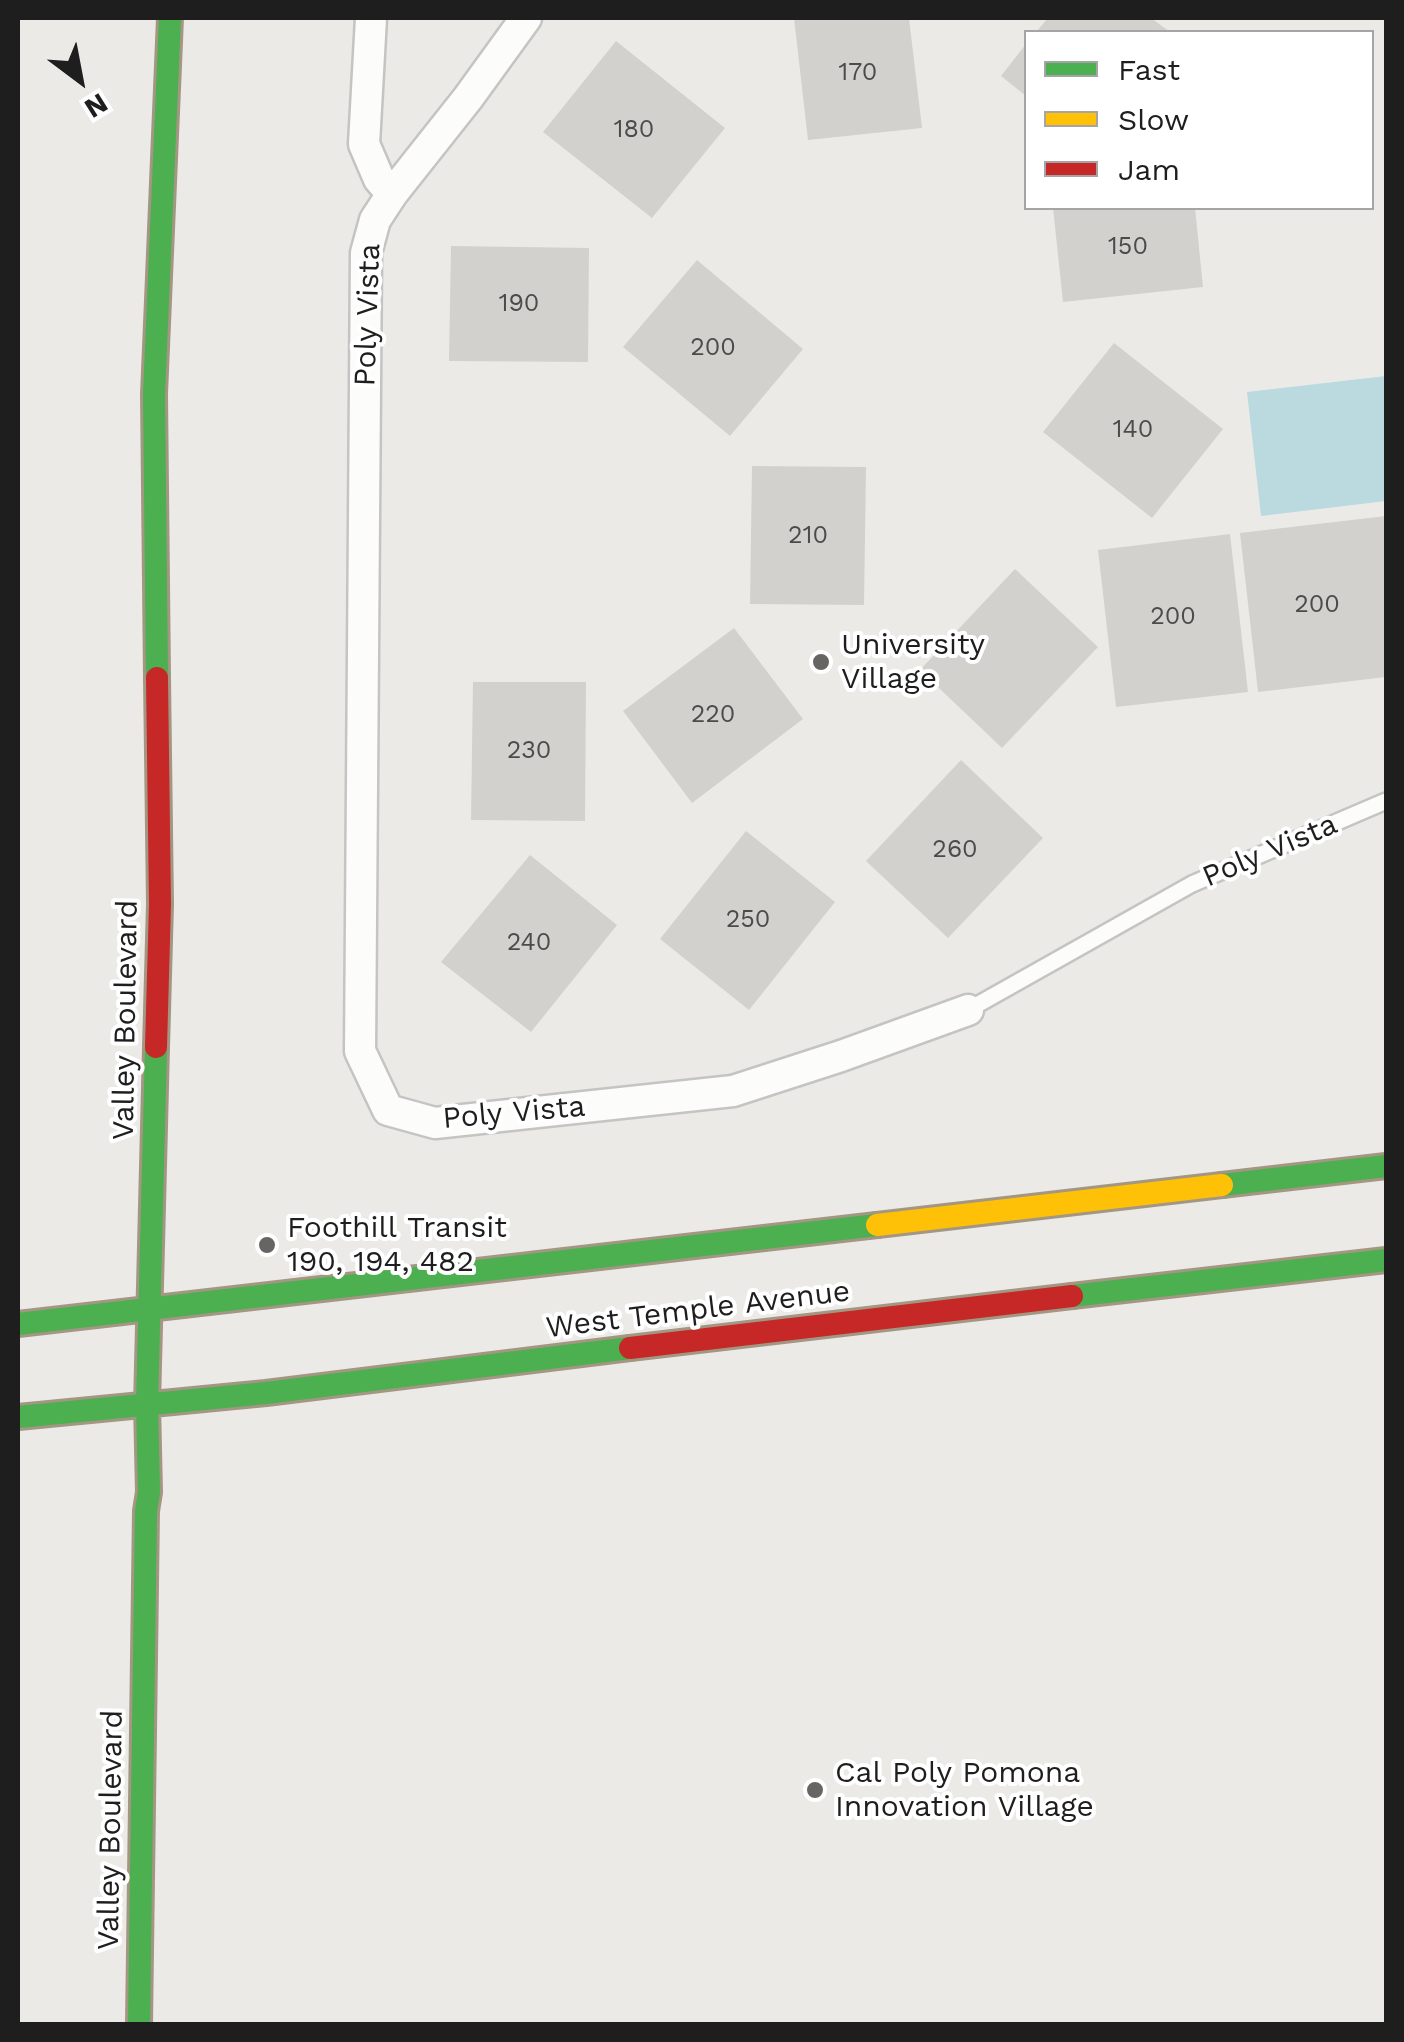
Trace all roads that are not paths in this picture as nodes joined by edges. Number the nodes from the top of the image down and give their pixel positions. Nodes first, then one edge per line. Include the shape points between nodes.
1 (170, 18) edge
2 (370, 18) edge
3 (526, 18) edge
4 (392, 194) junction
5 (1386, 801) edge
6 (968, 1010) joint
7 (1386, 1166) edge
8 (1386, 1260) edge
9 (150, 1307) junction
10 (18, 1324) edge
11 (147, 1405) junction
12 (18, 1417) edge
13 (139, 2024) edge

1 - 9 main road, Valley Boulevard via 154,394 160,904
2 - 4 street via 364,144
3 - 4 street, Poly Vista
4 - 6 street, Poly Vista via 366,253 360,1051 388,1110 435,1123 732,1091
5 - 6 lane, Poly Vista via 1177,892
7 - 9 main road
8 - 11 main road, West Temple Avenue
9 - 10 main road
9 - 11 main road, Valley Boulevard
11 - 12 main road, West Temple Avenue
11 - 13 main road, Valley Boulevard

